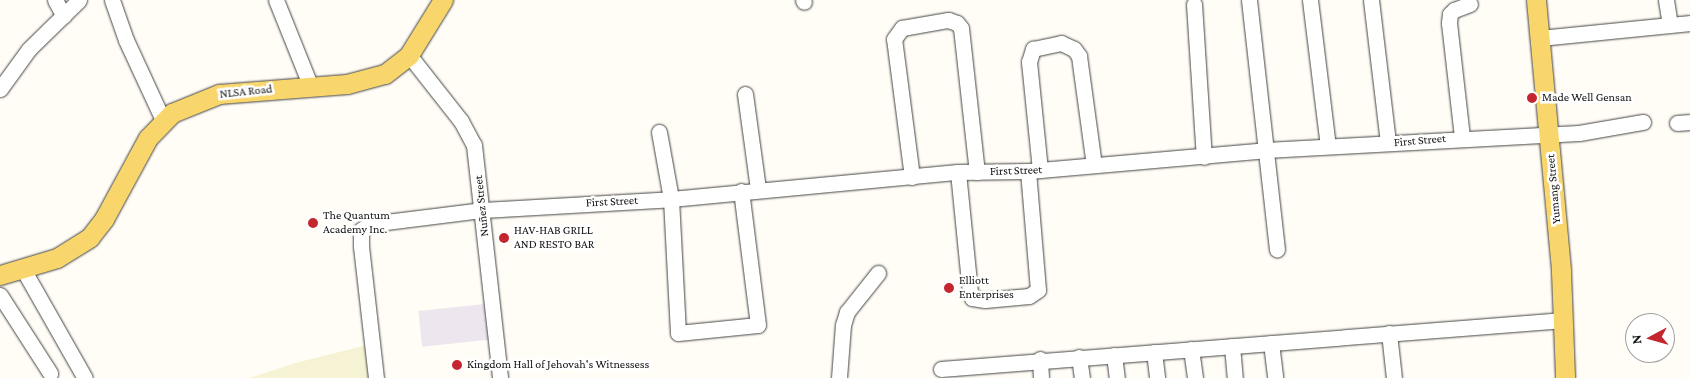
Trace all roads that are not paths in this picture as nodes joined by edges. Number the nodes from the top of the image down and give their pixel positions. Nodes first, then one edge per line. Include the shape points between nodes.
1 (55, 0) edge
2 (79, 0) edge
3 (112, 0) edge
4 (276, 0) edge
5 (443, 0) edge
6 (1249, 0) edge
7 (1310, 0) edge
8 (1371, 0) edge
9 (1536, 0) edge
10 (1666, 0) edge
11 (1194, 4) dead end
12 (1470, 4) dead end
13 (64, 16) junction
14 (1690, 23) edge
15 (1670, 25) junction
16 (1540, 38) junction
17 (409, 54) junction
18 (311, 87) junction
19 (0, 89) edge
20 (745, 94) dead end
21 (164, 120) junction
22 (1643, 122) dead end
23 (659, 132) dead end
24 (1549, 134) junction
25 (1462, 137) junction
26 (1388, 143) junction
27 (1328, 146) junction
28 (1266, 150) junction
29 (1204, 156) junction
30 (1094, 164) junction
31 (1034, 171) junction
32 (958, 172) junction
33 (977, 172) junction
34 (912, 177) junction
35 (758, 189) junction
36 (741, 191) junction
37 (670, 198) junction
38 (482, 210) junction
39 (1277, 249) dead end
40 (22, 269) junction
41 (878, 273) dead end
42 (0, 275) edge
43 (0, 295) edge
44 (1564, 320) junction
45 (1390, 333) junction
46 (1271, 343) junction
47 (1232, 346) junction
48 (1191, 349) junction
49 (1154, 352) junction
50 (1114, 355) junction
51 (1079, 357) junction
52 (1040, 359) junction
53 (941, 369) dead end
54 (999, 371) edge
55 (50, 373) dead end
56 (960, 373) edge
57 (85, 378) edge
58 (376, 378) edge
59 (500, 378) edge
60 (839, 378) edge
61 (1041, 378) edge
62 (1082, 378) edge
63 (1117, 378) edge
64 (1157, 378) edge
65 (1195, 378) edge
66 (1235, 378) edge
67 (1275, 378) edge
68 (1394, 378) edge
69 (1565, 378) edge

1 - 13 street
2 - 13 street
3 - 21 street via 126,40
4 - 18 street
5 - 17 main road, NLSA Road
6 - 28 street
7 - 27 street
8 - 26 street
9 - 16 main road, Yumang Street
10 - 15 street
11 - 29 street
12 - 25 street via 1454,10 1449,23
13 - 19 street via 29,49
14 - 15 street
15 - 16 street
16 - 24 main road, Yumang Street
17 - 18 main road, NLSA Road via 398,66 371,78
17 - 38 street, Nuñez Street via 469,134 477,159
18 - 21 main road, NLSA Road via 219,94 191,103
20 - 35 street
21 - 40 main road, NLSA Road via 148,138 95,231 58,258
22 - 24 street, First Street
23 - 37 street
24 - 25 street, First Street
24 - 44 main road, Yumang Street
25 - 26 street, First Street
26 - 27 street, First Street
27 - 28 street, First Street
28 - 29 street, First Street
28 - 39 street
29 - 30 street, First Street
30 - 31 street, First Street
30 - 31 street via 1079,56 1061,42 1033,49 1028,62
31 - 32 street via 1038,290 1028,296 984,300 972,298 970,292
31 - 33 street, First Street
32 - 33 street, First Street
32 - 34 street, First Street
33 - 34 street via 961,28 948,20 902,28 894,39
34 - 35 street, First Street
35 - 36 street, First Street
36 - 37 street, First Street
36 - 37 street via 758,325 678,333
37 - 38 street, First Street
38 - 58 street, First Street via 370,224 361,230
38 - 59 street, Nuñez Street
40 - 42 main road, NLSA Road
40 - 57 street
41 - 60 street via 847,312
43 - 55 street
44 - 45 street
44 - 69 main road, Yumang Street
45 - 46 street
45 - 68 street
46 - 47 street
46 - 67 street
47 - 48 street
47 - 66 street
48 - 49 street
48 - 65 street
49 - 50 street
49 - 64 street
50 - 51 street
50 - 63 street
51 - 52 street
51 - 62 street
52 - 54 street
52 - 61 street
53 - 56 street
54 - 56 street

